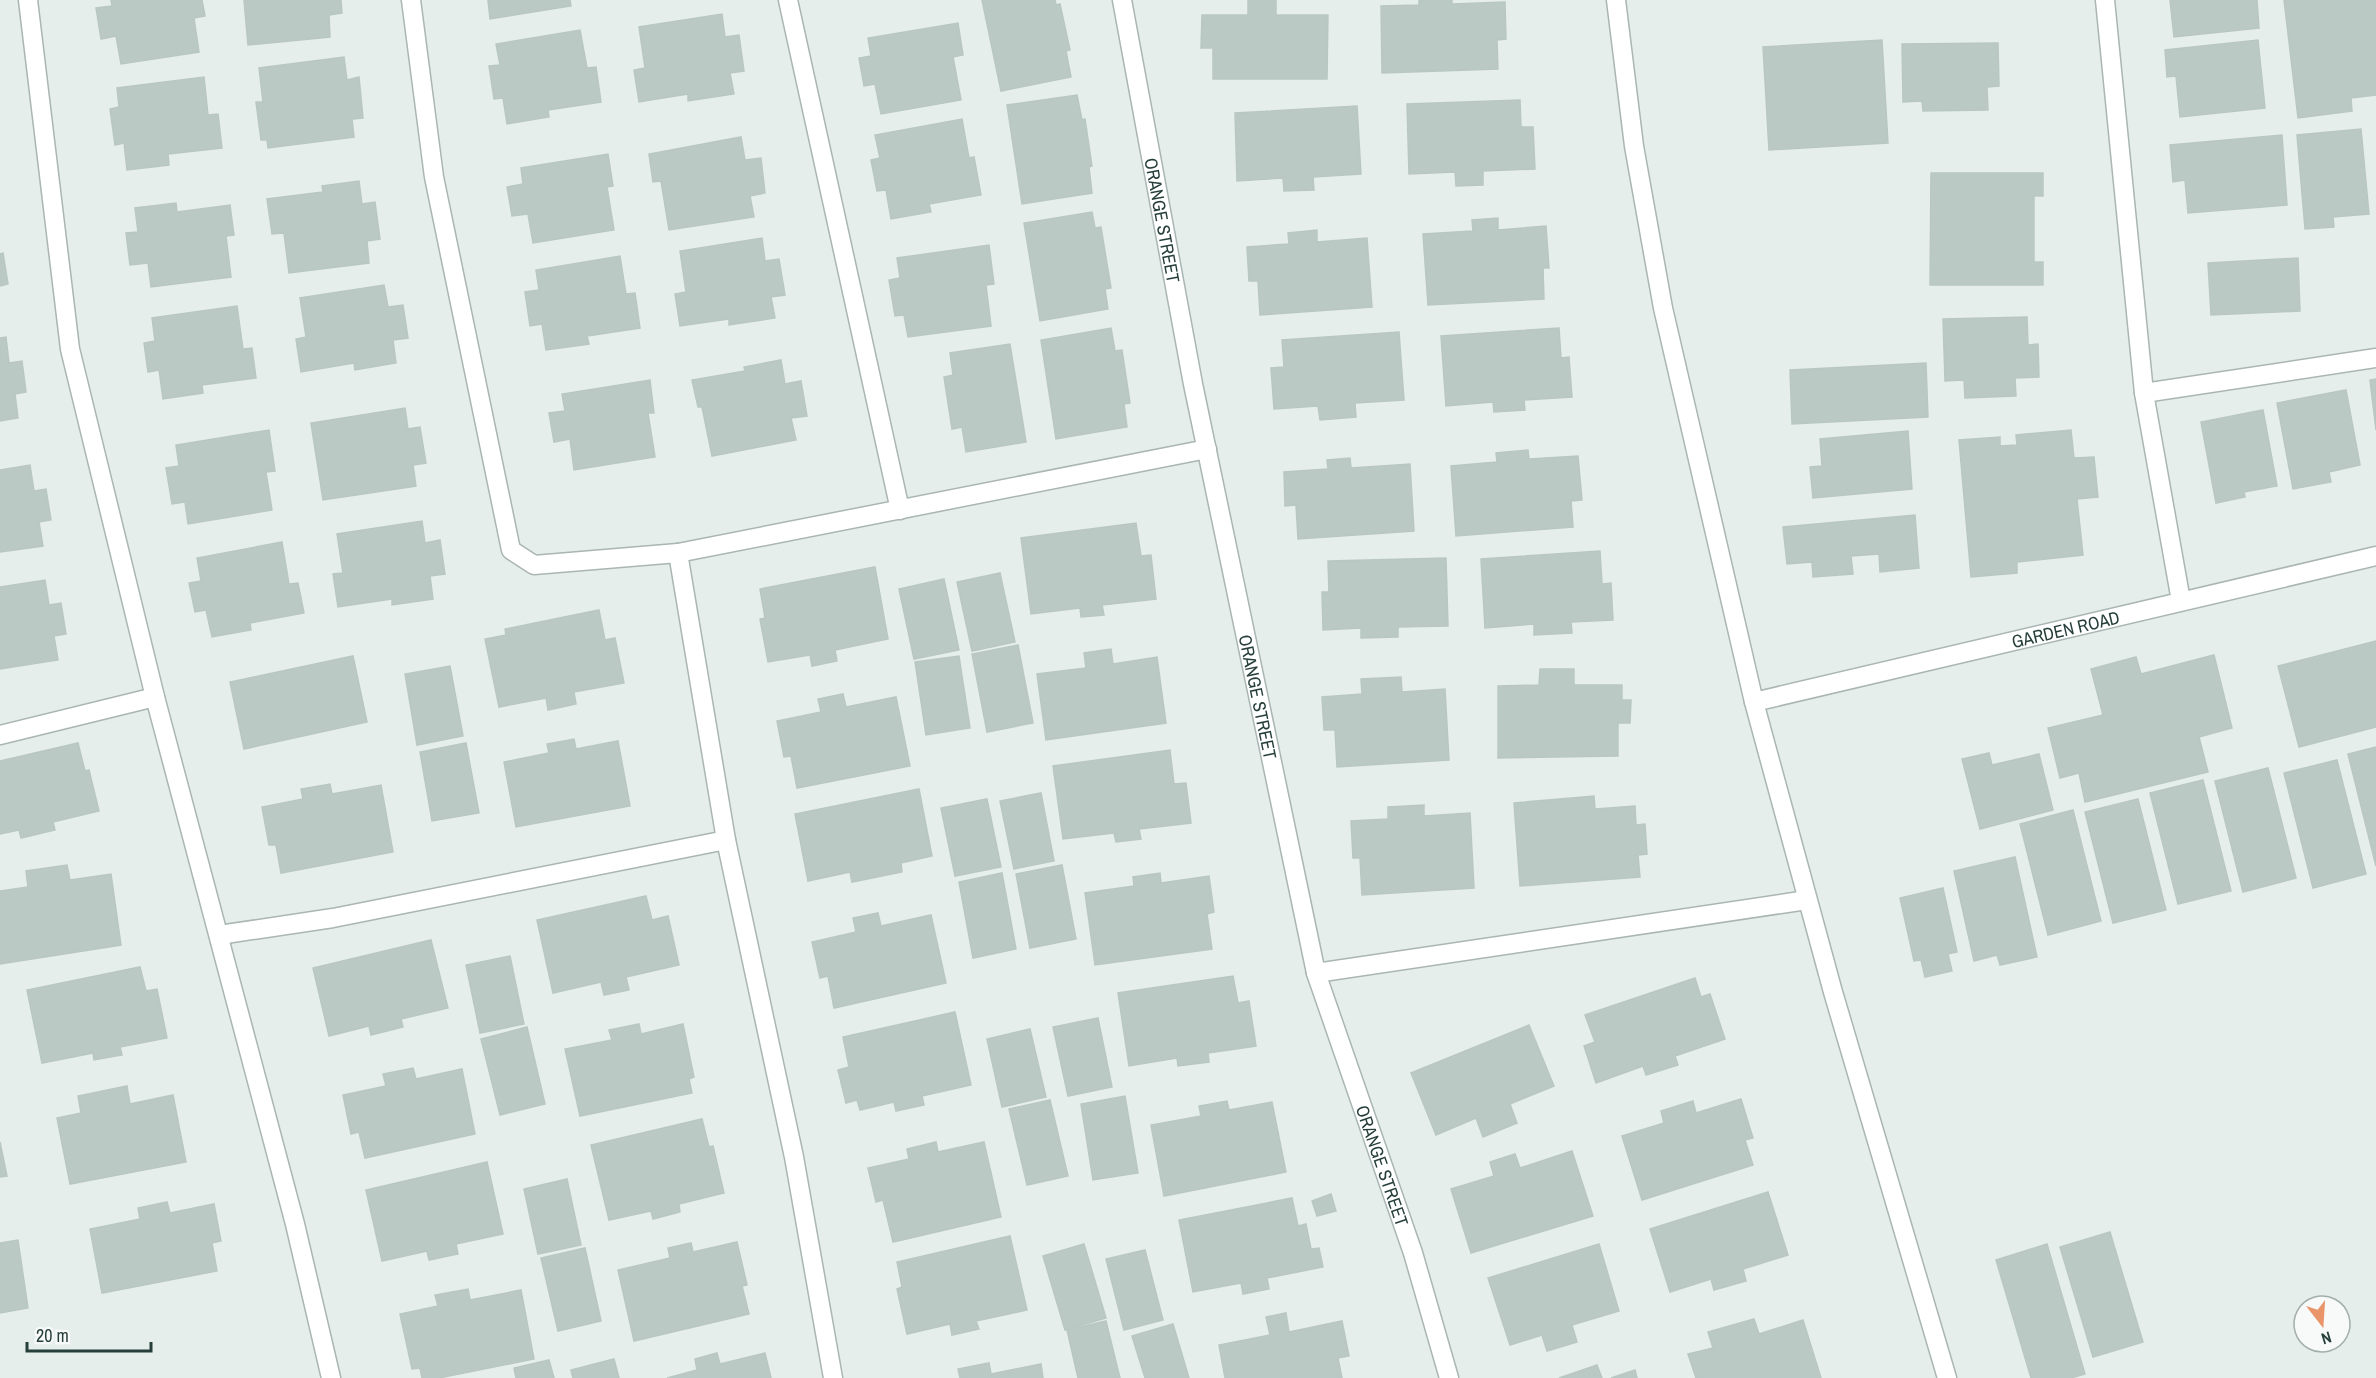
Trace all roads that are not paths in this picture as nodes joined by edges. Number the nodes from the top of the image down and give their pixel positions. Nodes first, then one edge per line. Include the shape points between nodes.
1 (28, 0) edge
2 (411, 0) edge
3 (788, 0) edge
4 (1122, 0) edge
5 (1616, 0) edge
6 (2105, 0) edge
7 (2376, 358) edge
8 (2144, 393) junction
9 (1207, 449) junction
10 (900, 510) junction
11 (678, 553) junction
12 (2376, 556) edge
13 (2181, 601) junction
14 (155, 697) junction
15 (1755, 702) junction
16 (0, 735) edge
17 (726, 840) junction
18 (1807, 900) junction
19 (219, 935) junction
20 (1316, 973) junction
21 (331, 1378) edge
22 (833, 1378) edge
23 (1449, 1378) edge
24 (1947, 1378) edge

1 - 14 street via 70,349
2 - 11 street via 434,177 511,550 534,565
3 - 10 street
4 - 9 street, ORANGE STREET
5 - 15 street via 1634,146 1663,308
6 - 8 street
7 - 8 street
8 - 13 street
9 - 10 street
9 - 20 street, ORANGE STREET
10 - 11 street
11 - 17 street
12 - 13 street, GARDEN ROAD
13 - 15 street, GARDEN ROAD
14 - 16 street
14 - 19 street
15 - 18 street
17 - 19 street via 333,918
17 - 22 street via 794,1157
18 - 20 street
18 - 24 street
19 - 21 street
20 - 23 street, ORANGE STREET via 1413,1254

